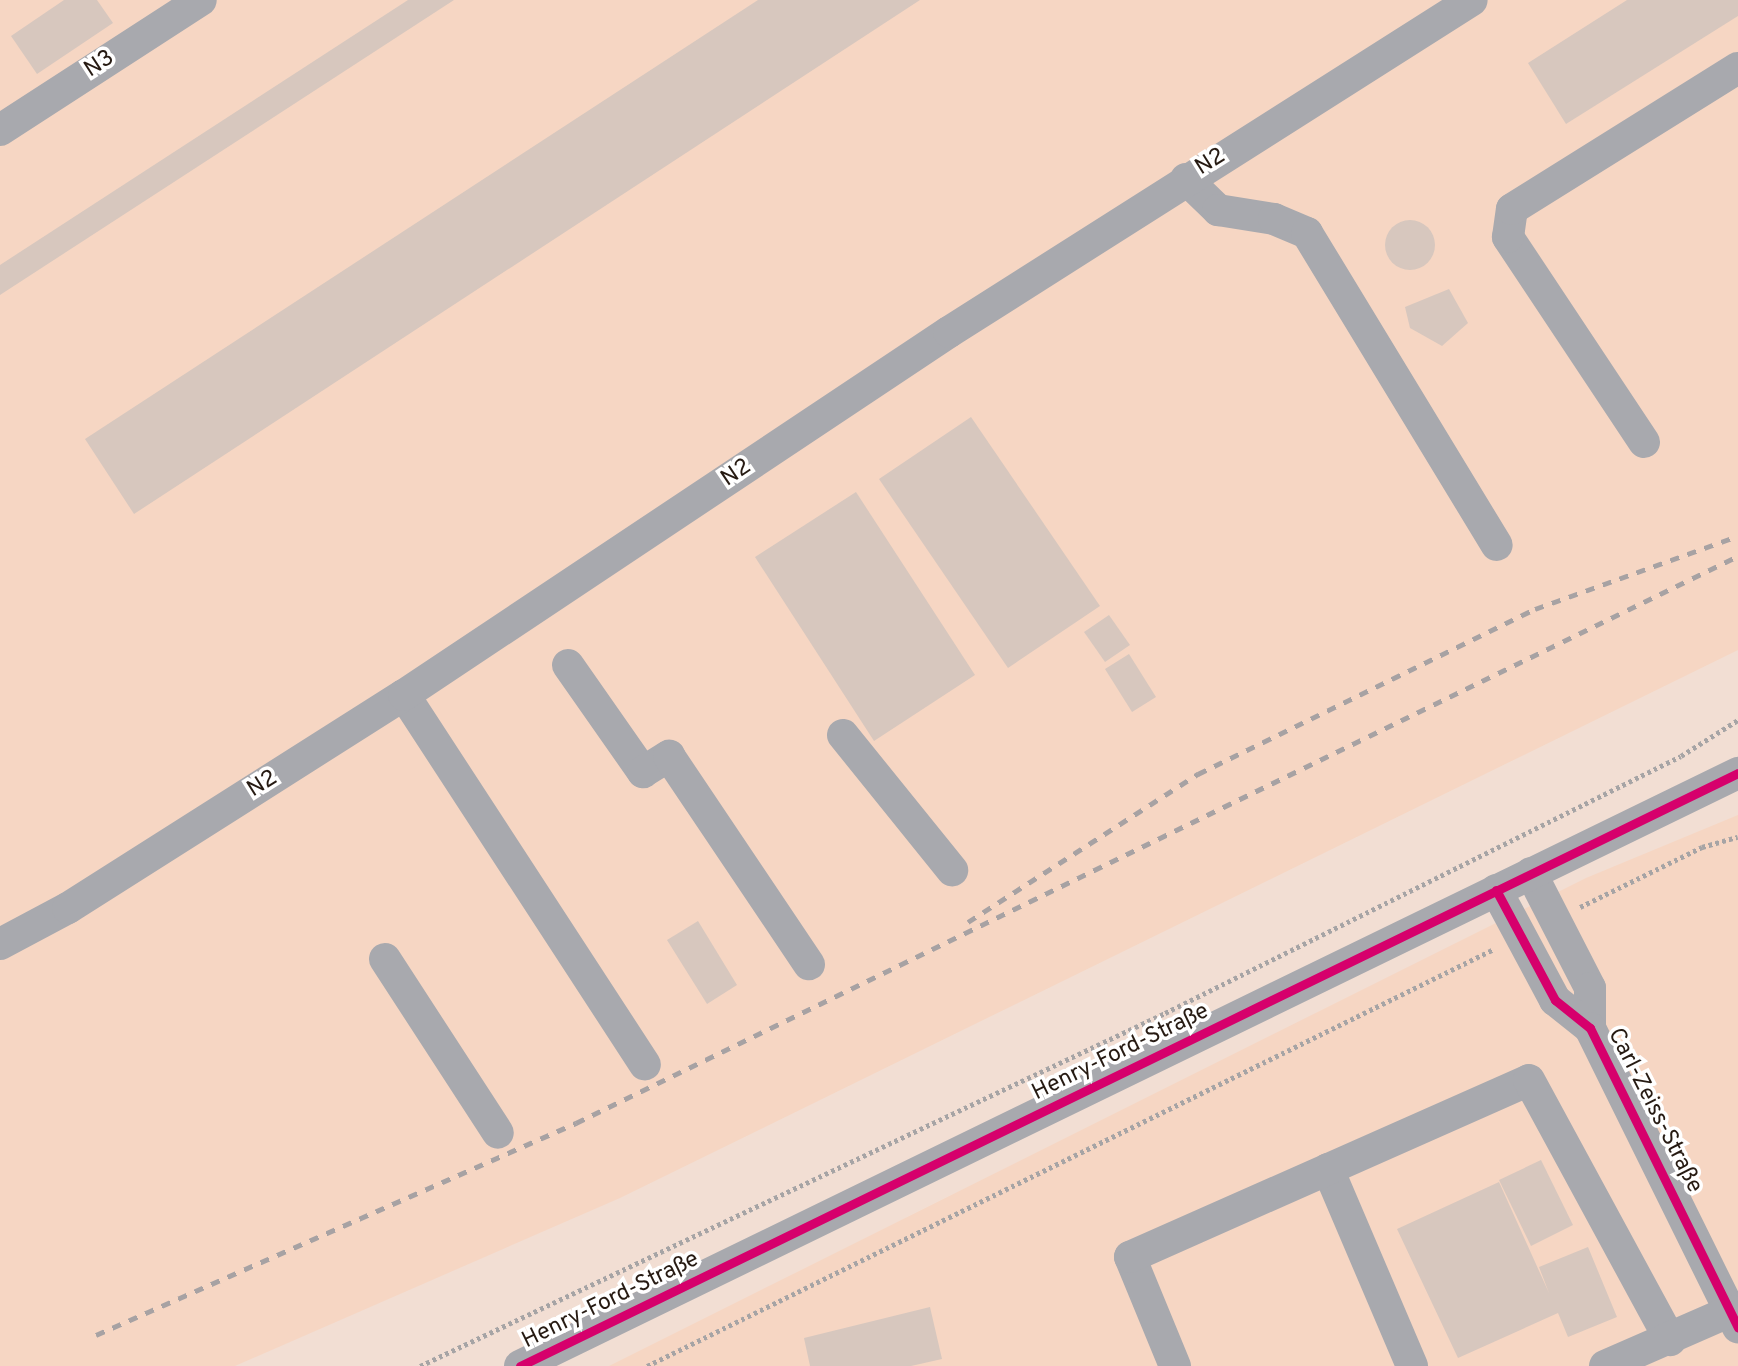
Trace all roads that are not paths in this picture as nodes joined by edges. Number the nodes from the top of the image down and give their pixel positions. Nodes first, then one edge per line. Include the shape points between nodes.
1 (201, 0) edge
2 (1472, 0) edge
3 (1738, 68) edge
4 (0, 130) edge
5 (1185, 179) junction
6 (1644, 442) dead end
7 (1497, 545) dead end
8 (568, 665) dead end
9 (404, 695) junction
10 (843, 735) dead end
11 (1738, 772) edge
12 (952, 870) dead end
13 (1531, 873) junction
14 (1496, 890) junction
15 (0, 944) edge
16 (385, 959) dead end
17 (808, 964) dead end
18 (1590, 1027) junction
19 (645, 1064) dead end
20 (498, 1133) dead end
21 (1328, 1169) junction
22 (1735, 1319) edge
23 (1670, 1340) junction
24 (520, 1366) edge
25 (1175, 1366) edge
26 (1412, 1366) edge
27 (1605, 1366) edge

1 - 4 street, N3
2 - 5 street, N2
3 - 6 street via 1512,209 1508,237
5 - 7 street via 1218,210 1274,219 1307,233
5 - 9 street, N2
8 - 17 street via 643,772 668,756
9 - 15 street, N2 via 68,908
9 - 19 street
10 - 12 street
11 - 13 street, Henry-Ford-Straße
13 - 14 street, Henry-Ford-Straße
13 - 18 street, Carl-Zeiss-Straße via 1590,988
14 - 18 street, Carl-Zeiss-Straße via 1555,1000
14 - 24 street, Henry-Ford-Straße
16 - 20 street
18 - 22 street, Carl-Zeiss-Straße
21 - 23 street via 1529,1080
21 - 25 street via 1130,1257
21 - 26 street
22 - 23 street
23 - 27 street

